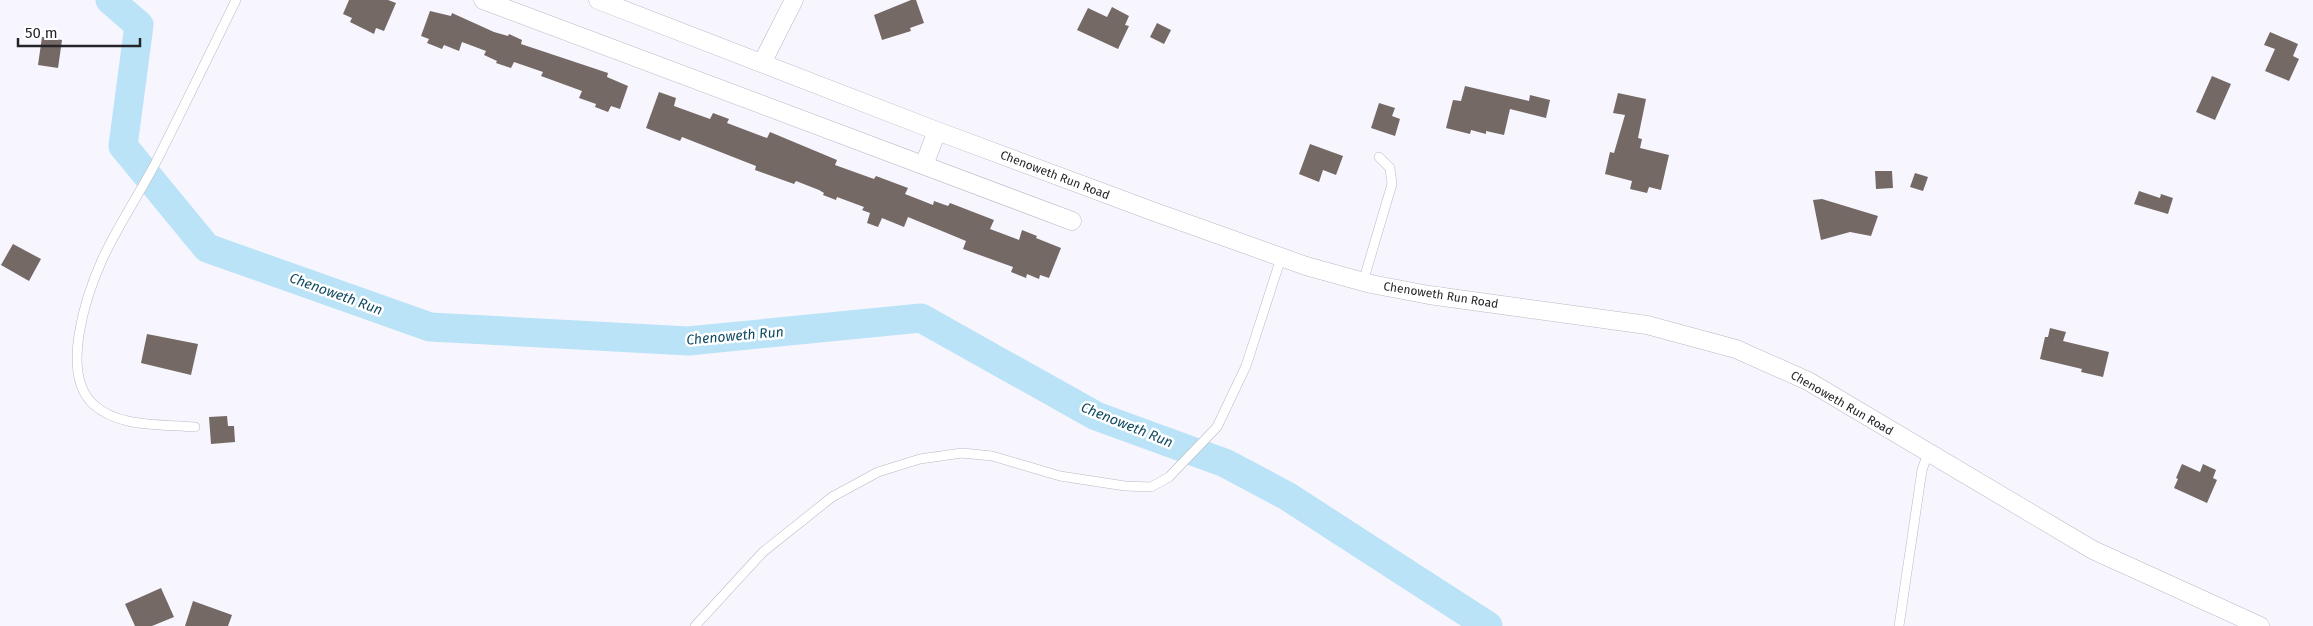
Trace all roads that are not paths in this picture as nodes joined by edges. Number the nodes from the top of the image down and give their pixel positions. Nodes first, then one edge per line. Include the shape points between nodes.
1 (236, 0) edge
2 (483, 0) edge
3 (598, 0) edge
4 (794, 0) edge
5 (762, 63) junction
6 (938, 131) junction
7 (1379, 157) dead end
8 (924, 165) junction
9 (1072, 221) dead end
10 (1280, 258) junction
11 (1363, 282) junction
12 (195, 427) dead end
13 (1928, 453) junction
14 (695, 626) edge
15 (1898, 626) edge
16 (2260, 626) edge

1 - 12 lane via 94,277 77,355 78,378 94,405 118,418
2 - 8 street
3 - 5 street, Chenoweth Run Road
4 - 5 street
5 - 6 street, Chenoweth Run Road
6 - 8 street
6 - 10 street, Chenoweth Run Road
7 - 11 lane via 1390,168 1392,184
8 - 9 street
10 - 11 street, Chenoweth Run Road
10 - 14 lane via 1246,366 1217,427 1169,476 1151,487 1125,486 1060,476 992,456 962,453 920,458 878,472 832,497 763,552
11 - 13 street, Chenoweth Run Road via 1429,295 1647,325 1736,349 1808,381
13 - 15 lane via 1922,470
13 - 16 street, Chenoweth Run Road via 2092,550

